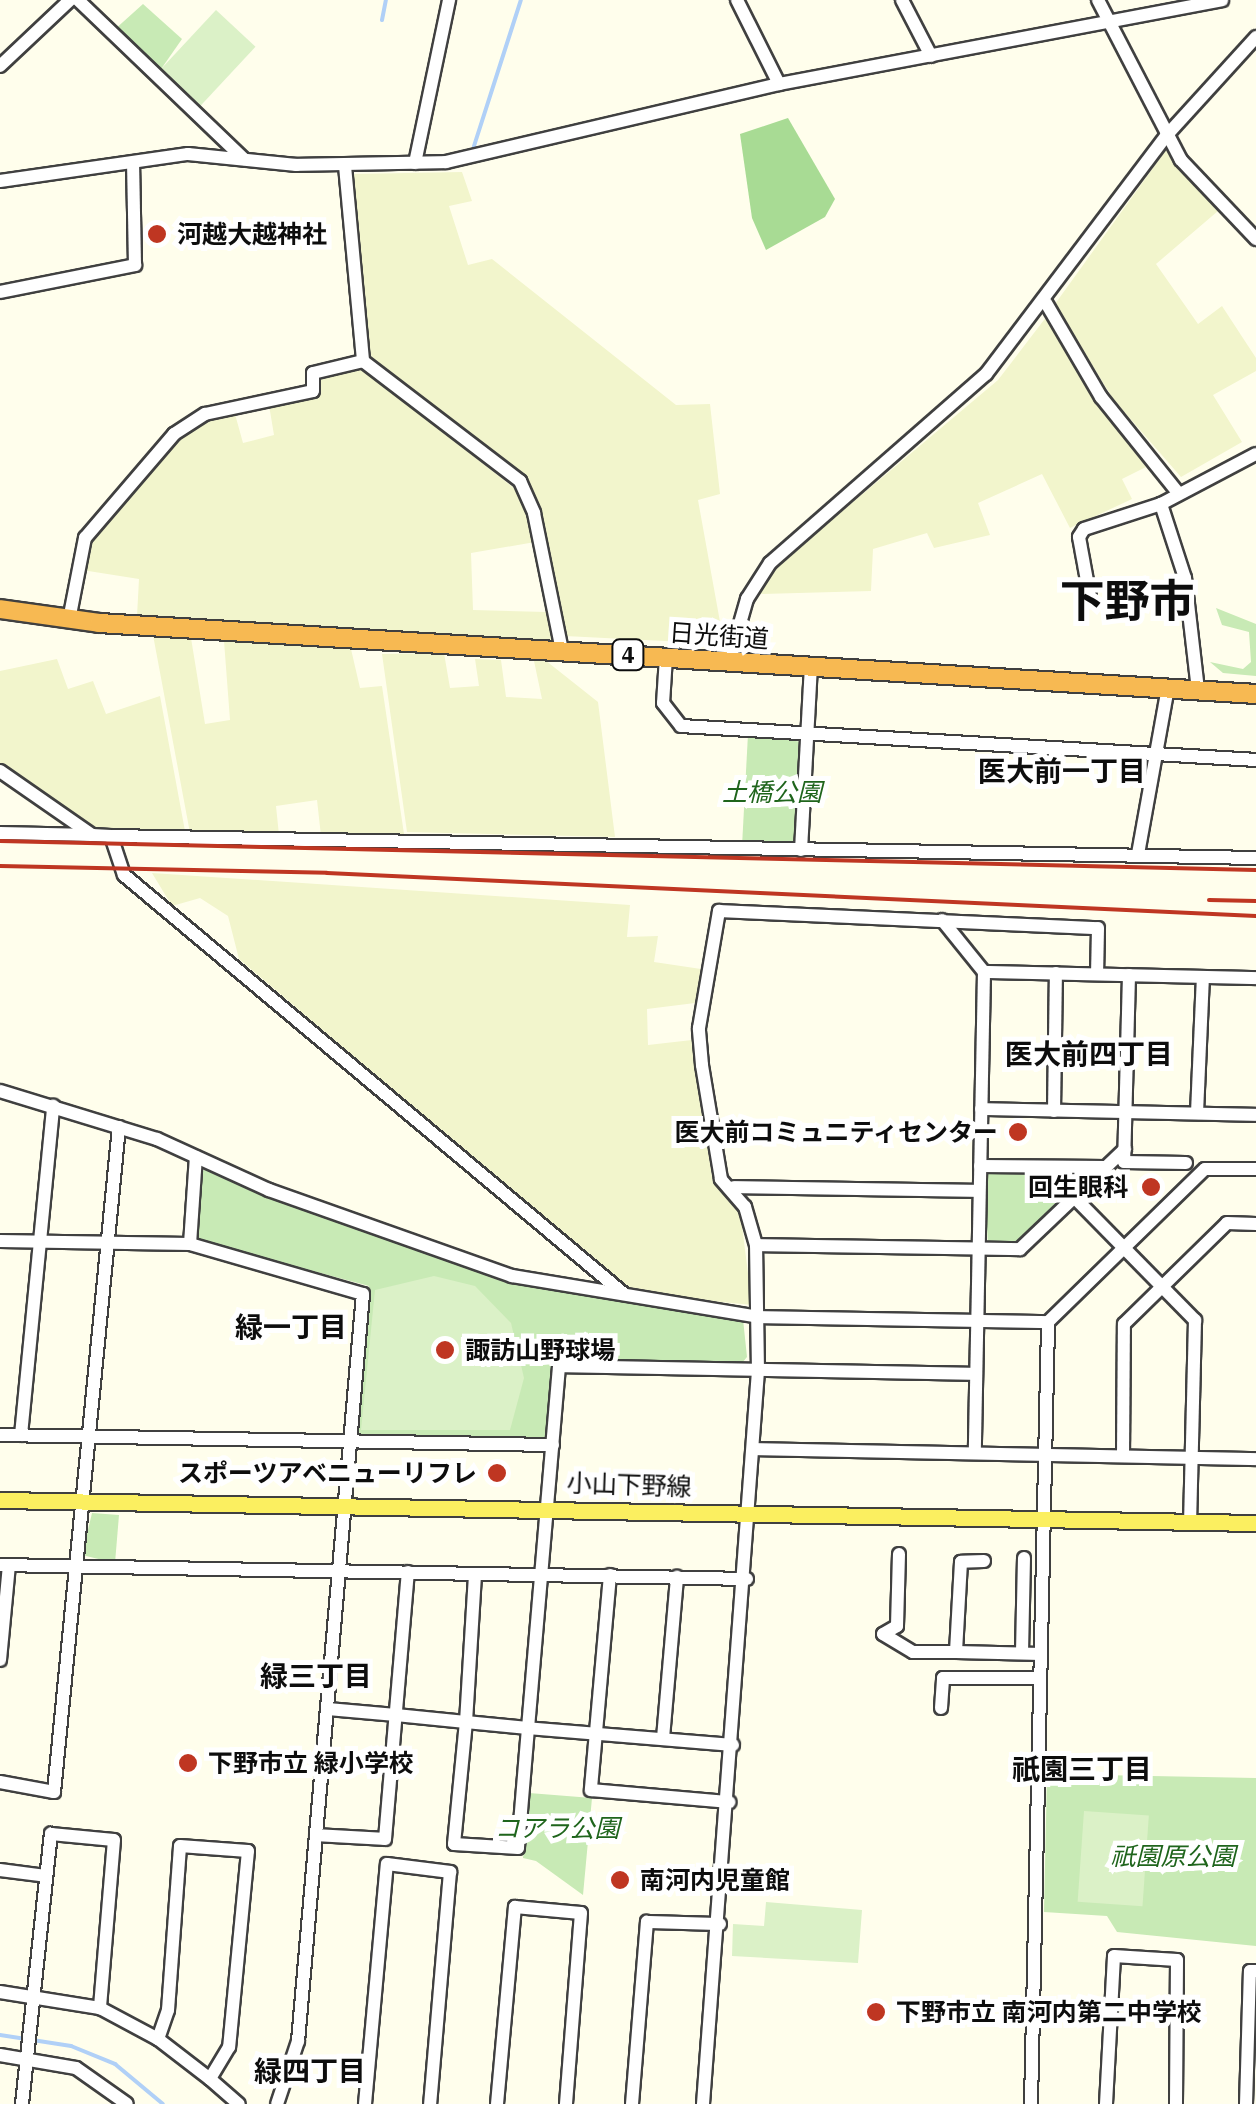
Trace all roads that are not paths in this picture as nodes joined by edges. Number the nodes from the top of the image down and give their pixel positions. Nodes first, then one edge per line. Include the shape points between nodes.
1 (74, 0) edge
2 (449, 0) edge
3 (736, 0) edge
4 (902, 0) edge
5 (1098, 0) edge
6 (1222, 0) edge
7 (1108, 21) junction
8 (1256, 37) edge
9 (931, 56) junction
10 (0, 66) edge
11 (780, 84) junction
12 (1166, 136) junction
13 (244, 160) junction
14 (414, 162) junction
15 (133, 164) junction
16 (345, 166) junction
17 (0, 182) edge
18 (1256, 240) edge
19 (0, 292) edge
20 (1046, 303) junction
21 (363, 361) junction
22 (1256, 454) edge
23 (1179, 494) junction
24 (1161, 504) junction
25 (1090, 597) dead end
26 (0, 609) edge
27 (69, 620) junction
28 (562, 651) junction
29 (666, 657) junction
30 (729, 662) junction
31 (811, 666) junction
32 (1168, 688) junction
33 (1198, 690) junction
34 (1256, 694) edge
35 (807, 734) junction
36 (1156, 753) junction
37 (1256, 760) edge
38 (0, 771) edge
39 (0, 833) edge
40 (92, 836) junction
41 (111, 836) junction
42 (801, 850) junction
43 (1138, 854) junction
44 (1256, 858) edge
45 (942, 920) junction
46 (984, 972) junction
47 (1056, 973) junction
48 (1097, 974) junction
49 (1129, 975) junction
50 (1202, 977) junction
51 (1256, 978) edge
52 (0, 1091) edge
53 (54, 1106) junction
54 (980, 1109) junction
55 (1054, 1111) junction
56 (1126, 1112) junction
57 (1197, 1113) junction
58 (1256, 1115) edge
59 (120, 1127) junction
60 (1125, 1149) junction
61 (196, 1157) junction
62 (1186, 1163) dead end
63 (980, 1166) junction
64 (1105, 1167) junction
65 (1256, 1169) edge
66 (734, 1187) junction
67 (979, 1191) junction
68 (1074, 1196) junction
69 (1256, 1224) edge
70 (0, 1241) edge
71 (40, 1242) junction
72 (108, 1243) junction
73 (190, 1244) junction
74 (756, 1245) junction
75 (1124, 1247) junction
76 (978, 1249) junction
77 (1163, 1286) junction
78 (626, 1295) junction
79 (758, 1316) junction
80 (977, 1320) junction
81 (1048, 1322) junction
82 (758, 1371) junction
83 (976, 1374) junction
84 (0, 1435) edge
85 (22, 1435) junction
86 (89, 1437) junction
87 (350, 1441) junction
88 (553, 1445) junction
89 (756, 1449) junction
90 (975, 1453) junction
91 (1046, 1454) junction
92 (1123, 1456) junction
93 (1193, 1457) junction
94 (1256, 1459) edge
95 (0, 1500) edge
96 (84, 1501) junction
97 (347, 1504) junction
98 (549, 1507) junction
99 (752, 1514) junction
100 (1044, 1521) junction
101 (1190, 1522) junction
102 (1256, 1524) edge
103 (899, 1554) dead end
104 (1024, 1558) dead end
105 (984, 1561) dead end
106 (5, 1565) edge
107 (74, 1566) junction
108 (342, 1572) junction
109 (408, 1572) junction
110 (475, 1574) junction
111 (543, 1574) junction
112 (610, 1575) junction
113 (677, 1576) junction
114 (747, 1579) junction
115 (956, 1652) junction
116 (1022, 1654) junction
117 (1040, 1654) junction
118 (0, 1660) edge
119 (1040, 1678) junction
120 (941, 1708) dead end
121 (328, 1709) junction
122 (396, 1715) junction
123 (466, 1722) junction
124 (528, 1728) junction
125 (597, 1731) junction
126 (663, 1738) junction
127 (733, 1745) junction
128 (0, 1782) edge
129 (729, 1802) junction
130 (316, 1835) junction
131 (0, 1870) edge
132 (46, 1876) junction
133 (720, 1924) junction
134 (1256, 1971) edge
135 (0, 1992) edge
136 (34, 1995) junction
137 (100, 2008) junction
138 (158, 2039) junction
139 (0, 2055) edge
140 (28, 2057) junction
141 (210, 2079) junction
142 (111, 2100) edge
143 (22, 2104) edge
144 (127, 2104) edge
145 (239, 2104) edge
146 (277, 2104) edge
147 (365, 2104) edge
148 (430, 2104) edge
149 (497, 2104) edge
150 (566, 2104) edge
151 (632, 2104) edge
152 (703, 2104) edge
153 (1031, 2104) edge
154 (1106, 2104) edge
155 (1176, 2104) edge
156 (1246, 2104) edge

1 - 10 street
1 - 13 street
2 - 14 street
3 - 11 street
4 - 9 street
5 - 7 street
6 - 7 street
7 - 9 street
7 - 12 street
8 - 12 street
9 - 11 street
11 - 14 street via 494,154
12 - 18 street
12 - 20 street
13 - 15 street via 188,154
13 - 16 street
14 - 16 street
15 - 17 street
15 - 19 street via 135,265
16 - 21 street
20 - 23 street via 1102,397
20 - 30 street via 986,374 770,564 747,599
21 - 27 street via 313,373 313,392 205,414 174,434 84,538
21 - 28 street via 520,481 534,513
22 - 23 street
23 - 24 street
24 - 25 street via 1084,529 1079,537
24 - 33 street via 1185,578
26 - 27 highway, 日光街道 / 4
27 - 28 highway, 日光街道 / 4
28 - 29 highway, 日光街道 / 4
29 - 30 highway, 日光街道 / 4
29 - 35 street via 663,703 681,726
30 - 31 highway, 日光街道 / 4
31 - 32 highway, 日光街道 / 4
31 - 35 street
32 - 33 highway, 日光街道 / 4
32 - 36 street
33 - 34 highway, 日光街道 / 4
35 - 36 street
35 - 42 street
36 - 37 street
36 - 43 street
38 - 40 street
39 - 40 street
40 - 41 street
41 - 42 street
41 - 78 street via 124,875
42 - 43 street
43 - 44 street
45 - 46 street
45 - 48 street via 1098,928
45 - 66 street via 719,911 699,1028 721,1179
46 - 47 street
46 - 54 street
47 - 48 street
47 - 55 street
48 - 49 street
49 - 50 street
49 - 56 street
50 - 51 street
50 - 57 street
52 - 53 street
53 - 59 street
53 - 71 street
54 - 55 street
54 - 63 street
55 - 56 street
56 - 57 street
56 - 60 street
57 - 58 street
59 - 61 street
59 - 72 street
60 - 62 street via 1124,1162
60 - 64 street
61 - 73 street
61 - 78 street via 269,1190 512,1276
63 - 64 street
63 - 67 street
64 - 68 street
65 - 75 street via 1205,1168
66 - 67 street
66 - 74 street
67 - 76 street
68 - 75 street
68 - 76 street via 1020,1249
69 - 77 street via 1227,1223
70 - 71 street
71 - 72 street
71 - 85 street
72 - 73 street
72 - 86 street
73 - 87 street via 360,1288
74 - 76 street
74 - 79 street
75 - 77 street
75 - 81 street
76 - 80 street
77 - 92 street via 1124,1324
77 - 93 street via 1195,1320
78 - 79 street
79 - 80 street
79 - 82 street
80 - 81 street
80 - 83 street
81 - 91 street
82 - 83 street
82 - 88 street via 558,1366
82 - 89 street
83 - 90 street
84 - 85 street
85 - 86 street
86 - 87 street
86 - 96 street
87 - 88 street
87 - 97 street
88 - 98 street
89 - 90 street
89 - 99 street
90 - 91 street
91 - 92 street
91 - 100 street
92 - 93 street
93 - 94 street
93 - 101 street
95 - 96 main road, 小山下野線
96 - 97 main road, 小山下野線
96 - 107 street
97 - 98 main road, 小山下野線
97 - 108 street
98 - 99 main road, 小山下野線
98 - 111 street
99 - 100 main road, 小山下野線
99 - 114 street
100 - 101 main road, 小山下野線
100 - 117 street
101 - 102 main road, 小山下野線
103 - 115 street via 897,1626 883,1634 913,1652
104 - 116 street
105 - 115 street via 961,1562
106 - 107 street
106 - 118 street
107 - 108 street
107 - 128 street via 54,1792
108 - 109 street
108 - 121 street
109 - 110 street
109 - 122 street
110 - 111 street
110 - 123 street
111 - 112 street
111 - 124 street
112 - 113 street
112 - 125 street
113 - 114 street
113 - 126 street
114 - 127 street
115 - 116 street
116 - 117 street
117 - 119 street
119 - 120 street via 943,1678
119 - 153 street
121 - 122 street
121 - 130 street
122 - 123 street
122 - 130 street via 385,1838
123 - 124 street
123 - 124 street via 454,1844 518,1848
124 - 125 street
125 - 126 street
125 - 129 street via 591,1790
126 - 127 street
127 - 129 street
129 - 133 street
130 - 146 street via 298,2041
131 - 132 street
132 - 136 street
132 - 137 street via 51,1834 114,1840
133 - 151 street via 648,1922
133 - 152 street
134 - 156 street via 1250,1971
135 - 136 street
136 - 137 street
136 - 140 street
137 - 138 street
138 - 141 street
138 - 141 street via 168,2010 180,1846 248,1851 235,2026
139 - 140 street
140 - 142 street via 76,2068
140 - 143 street
141 - 145 street
142 - 144 street
147 - 148 street via 387,1864 450,1872
149 - 150 street via 515,1907 581,1913
154 - 155 street via 1114,1956 1177,1960

